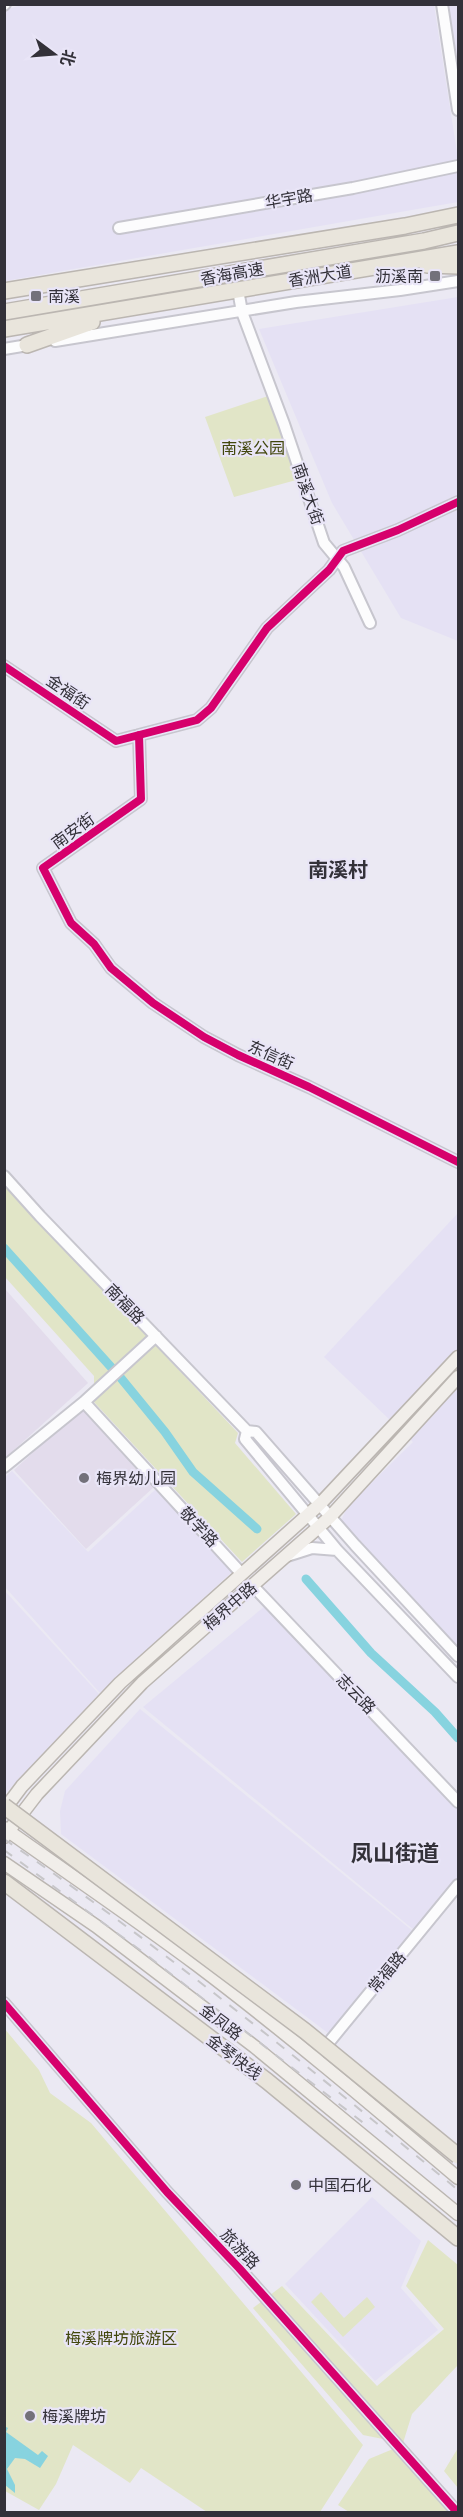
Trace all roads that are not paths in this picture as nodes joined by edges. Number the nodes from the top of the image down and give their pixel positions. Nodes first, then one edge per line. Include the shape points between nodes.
1 (442, 4) edge
2 (459, 111) edge
3 (459, 166) edge
4 (459, 215) edge
5 (119, 228) dead end
6 (459, 232) edge
7 (459, 253) edge
8 (391, 264) junction
9 (459, 266) edge
10 (459, 281) edge
11 (238, 290) junction
12 (4, 291) edge
13 (4, 307) edge
14 (129, 308) junction
15 (4, 312) edge
16 (242, 312) junction
17 (4, 329) edge
18 (27, 345) junction
19 (4, 349) edge
20 (459, 502) edge
21 (337, 560) junction
22 (370, 623) dead end
23 (4, 666) edge
24 (139, 735) junction
25 (93, 944) joint
26 (459, 1162) edge
27 (4, 1176) edge
28 (156, 1336) junction
29 (459, 1357) edge
30 (459, 1377) edge
31 (84, 1402) junction
32 (248, 1431) junction
33 (4, 1467) edge
34 (320, 1504) junction
35 (307, 1515) junction
36 (330, 1517) junction
37 (317, 1528) junction
38 (337, 1550) junction
39 (287, 1556) junction
40 (241, 1573) junction
41 (253, 1586) junction
42 (219, 1593) junction
43 (231, 1605) junction
44 (459, 1656) edge
45 (459, 1677) edge
46 (459, 1802) edge
47 (27, 1805) junction
48 (4, 1808) edge
49 (6, 1832) edge
50 (29, 1845) junction
51 (7, 1871) edge
52 (459, 1885) edge
53 (4, 2002) edge
54 (315, 2059) junction
55 (459, 2156) edge
56 (459, 2178) edge
57 (459, 2214) edge
58 (459, 2238) edge
59 (457, 2512) edge

1 - 2 street
3 - 5 street, 华宇路
4 - 12 highway, 香海高速
6 - 13 highway, 香洲大道
6 - 15 highway, 香海高速
7 - 8 highway, 香洲大道
8 - 9 highway
8 - 11 highway, 香洲大道
10 - 16 street
11 - 14 highway, 香洲大道
11 - 16 street, 南溪大街
14 - 17 highway, 香洲大道
14 - 18 highway
16 - 18 street
16 - 21 street, 南溪大街 via 324,543
18 - 19 street
20 - 21 street via 344,551
21 - 22 street, 南溪大街
21 - 24 street via 267,628 212,708 197,720
23 - 24 street, 金福街 via 116,741
24 - 25 street, 南安街 via 141,799 44,868 71,923
25 - 26 street, 东信街 via 111,968 153,1003 204,1037
27 - 28 street, 南福路
28 - 31 street
28 - 32 street, 南福路
29 - 34 main road, 梅界中路
30 - 36 main road, 梅界中路
31 - 33 street
31 - 40 street, 敬学路
32 - 34 street via 256,1432
32 - 35 street via 245,1439
34 - 35 main road, 梅界中路
34 - 36 street
35 - 37 street
35 - 40 main road, 梅界中路
36 - 37 main road, 梅界中路
36 - 44 street
37 - 38 street
37 - 39 main road, 梅界中路
38 - 39 street via 312,1548
38 - 45 street
39 - 41 main road, 梅界中路
40 - 42 main road, 梅界中路
41 - 43 main road, 梅界中路
41 - 46 street, 志云路
42 - 43 street
42 - 48 main road, 梅界中路 via 120,1683
43 - 47 main road, 梅界中路 via 142,1683
47 - 49 main road, 梅界中路
47 - 50 main road via 22,1830
48 - 55 highway, bridge via 305,2031
49 - 50 main road, 金凤路
50 - 54 main road, 金凤路 via 198,1966
51 - 57 main road, 金凤路 via 96,1926 255,2047
51 - 58 highway, 金琴快线
52 - 54 street, 常福路
53 - 59 street, 旅游路 via 168,2192
54 - 56 main road, 金凤路

